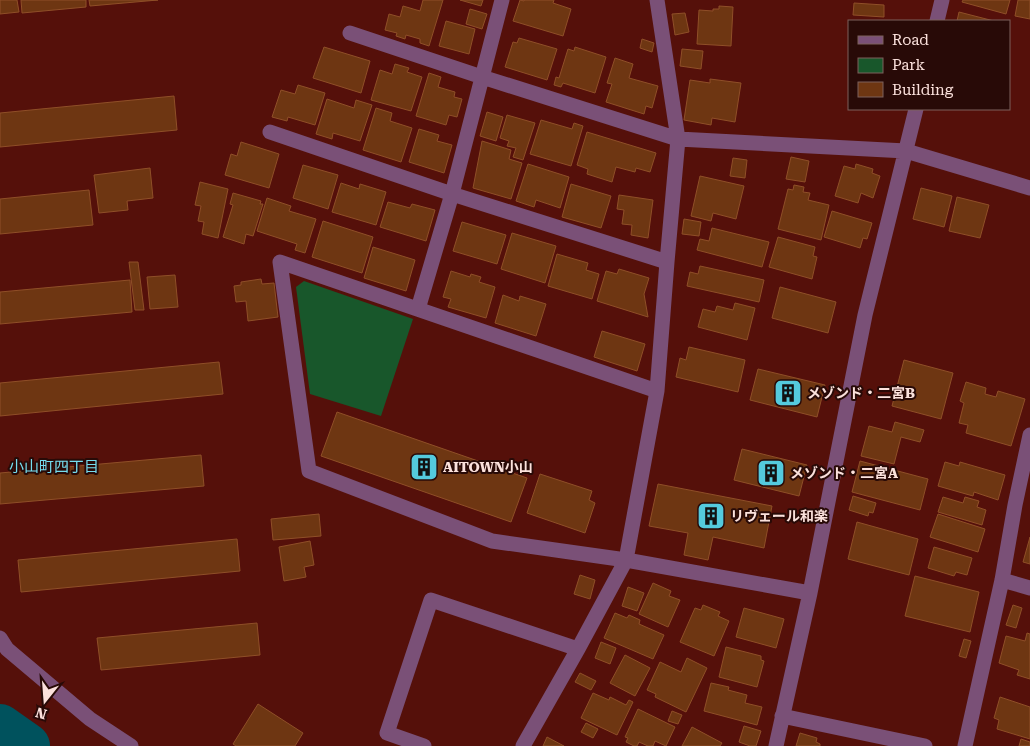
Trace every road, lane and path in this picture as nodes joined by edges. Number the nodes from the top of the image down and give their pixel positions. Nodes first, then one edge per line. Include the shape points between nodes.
1 (502, 0) edge
2 (658, 0) edge
3 (942, 0) edge
4 (937, 20) edge
5 (350, 33) dead end
6 (482, 76) junction
7 (916, 110) edge
8 (270, 132) dead end
9 (678, 139) junction
10 (906, 151) junction
11 (1030, 188) edge
12 (452, 194) junction
13 (667, 262) junction
14 (418, 310) junction
15 (657, 391) junction
16 (1030, 436) edge
17 (626, 560) junction
18 (1002, 580) junction
19 (1030, 588) edge
20 (810, 593) junction
21 (0, 638) edge
22 (578, 649) junction
23 (782, 716) junction
24 (131, 746) edge
25 (424, 746) edge
26 (523, 746) edge
27 (776, 746) edge
28 (925, 746) edge
29 (965, 746) edge

1 - 6 street
2 - 9 street
3 - 4 street
5 - 6 street
6 - 9 street
6 - 12 street
7 - 10 street
8 - 12 street
9 - 10 street
9 - 13 street
10 - 11 street
10 - 20 street via 865,315
12 - 13 street
12 - 14 street
13 - 15 street
14 - 15 street
14 - 17 street via 280,262 309,471 492,541
15 - 17 street
16 - 18 street
17 - 20 street
17 - 22 street
18 - 19 street
18 - 29 street
20 - 23 street
21 - 24 street via 7,648 90,719
22 - 25 street via 431,600 387,733
22 - 26 street
23 - 27 street
23 - 28 street

